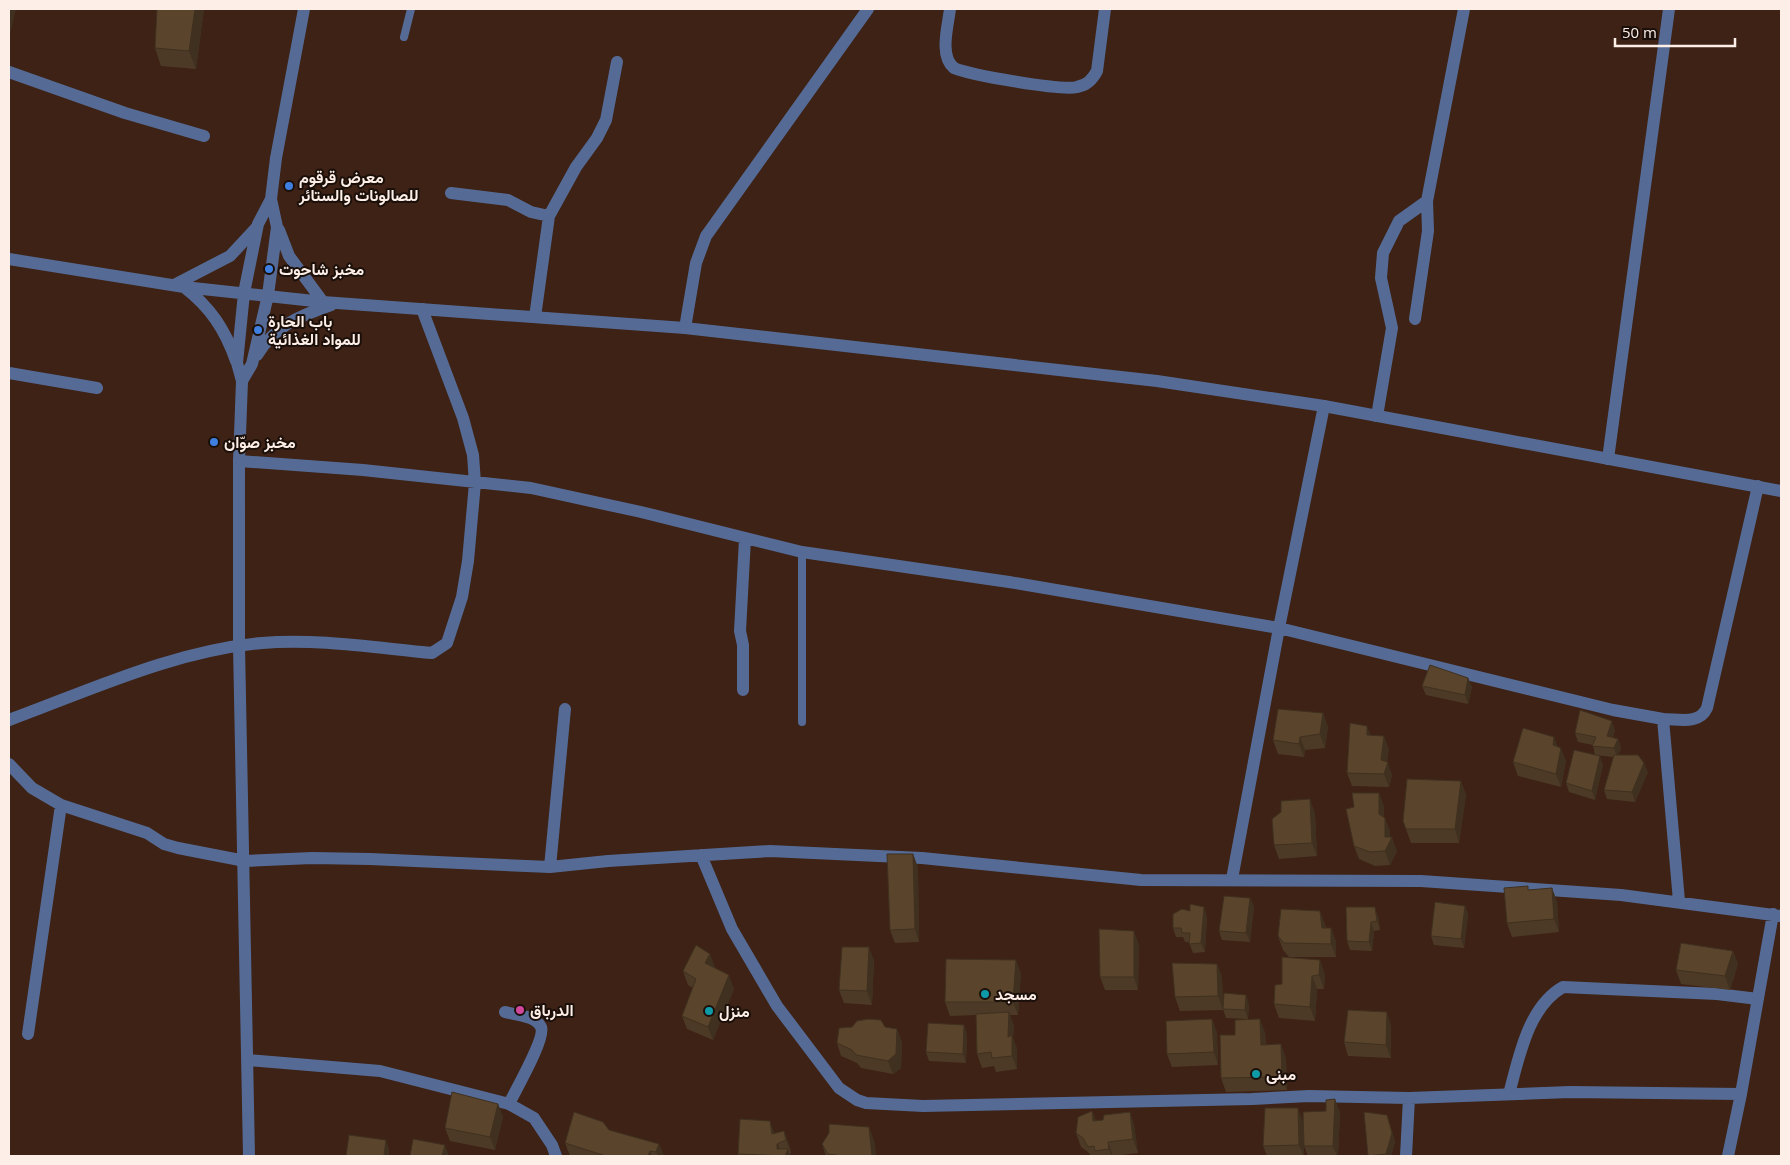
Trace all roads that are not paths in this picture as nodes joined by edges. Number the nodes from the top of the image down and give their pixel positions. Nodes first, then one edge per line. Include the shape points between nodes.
1 (304, 9) edge
2 (411, 9) edge
3 (868, 9) edge
4 (950, 9) edge
5 (1105, 9) edge
6 (1464, 9) edge
7 (1669, 9) edge
8 (404, 37) dead end
9 (617, 62) dead end
10 (9, 72) edge
11 (204, 136) dead end
12 (451, 193) dead end
13 (271, 199) junction
14 (1427, 201) junction
15 (549, 216) junction
16 (258, 224) junction
17 (278, 227) junction
18 (9, 259) edge
19 (179, 286) junction
20 (244, 293) junction
21 (268, 295) junction
22 (329, 303) junction
23 (422, 309) junction
24 (535, 317) junction
25 (1415, 319) dead end
26 (685, 328) junction
27 (237, 364) junction
28 (252, 364) junction
29 (9, 373) edge
30 (242, 381) junction
31 (97, 388) dead end
32 (1324, 406) junction
33 (1377, 416) junction
34 (1608, 459) junction
35 (239, 461) junction
36 (475, 483) junction
37 (1758, 486) junction
38 (1781, 491) edge
39 (745, 539) junction
40 (802, 552) junction
41 (1278, 628) junction
42 (239, 646) junction
43 (744, 690) dead end
44 (565, 708) dead end
45 (1663, 719) junction
46 (9, 720) edge
47 (802, 722) dead end
48 (9, 764) edge
49 (61, 805) junction
50 (701, 855) junction
51 (245, 862) junction
52 (550, 867) junction
53 (1232, 879) junction
54 (1679, 901) junction
55 (1777, 915) edge
56 (1758, 999) junction
57 (506, 1012) dead end
58 (28, 1034) dead end
59 (248, 1060) junction
60 (1509, 1094) junction
61 (1741, 1094) junction
62 (1409, 1098) junction
63 (509, 1104) junction
64 (249, 1156) edge
65 (556, 1156) edge
66 (1406, 1156) edge
67 (1728, 1156) edge

1 - 13 street
2 - 8 lane
3 - 26 street via 706,236 696,263
4 - 5 street via 946,53 948,63 954,68 1064,88 1084,85 1097,71
6 - 14 street
7 - 34 street
9 - 15 street via 606,120
10 - 11 street via 125,113
12 - 15 street via 508,200 531,212
13 - 16 street
13 - 17 street
14 - 25 street via 1428,231
14 - 33 street via 1399,221 1382,253 1381,278 1392,328
15 - 24 street
16 - 19 street via 230,256
16 - 20 street
17 - 21 street
17 - 22 street via 289,256
18 - 19 street
19 - 20 street
19 - 27 street via 204,304 221,325
20 - 21 street
20 - 27 street
21 - 22 street
21 - 28 street
22 - 23 street
22 - 28 street via 288,322 264,343
23 - 24 street
23 - 36 street via 463,418 473,455
24 - 26 street
26 - 32 street via 1157,381
27 - 30 street
28 - 30 street
29 - 31 street
30 - 35 street
32 - 33 street
32 - 41 street
33 - 34 street
34 - 37 street
35 - 36 street via 363,470
35 - 42 street
36 - 39 street via 531,488
36 - 42 street via 462,597 447,643 441,648 432,653 291,642
37 - 38 street
37 - 45 street via 1708,708 1696,720
39 - 40 street
39 - 43 street via 740,632
40 - 41 street via 1009,582
40 - 47 lane
41 - 45 street via 1613,710
41 - 53 street
42 - 46 street via 191,655
42 - 51 street
44 - 52 street
45 - 54 street
48 - 49 street via 32,788
49 - 51 street via 147,834 164,844
49 - 58 street
50 - 52 street
50 - 53 street via 770,851 846,853 1141,880
50 - 62 street via 732,929 777,1006 839,1088 857,1100 924,1106 1309,1096
51 - 52 street via 370,858
51 - 59 street
53 - 54 street via 1421,881
54 - 55 street
55 - 56 street
56 - 60 street via 1563,987 1546,998 1538,1010
56 - 61 street
57 - 63 street via 532,1019 542,1031
59 - 63 street via 380,1071
59 - 64 street
60 - 61 street
60 - 62 street
61 - 67 street
62 - 66 street
63 - 65 street via 534,1118

